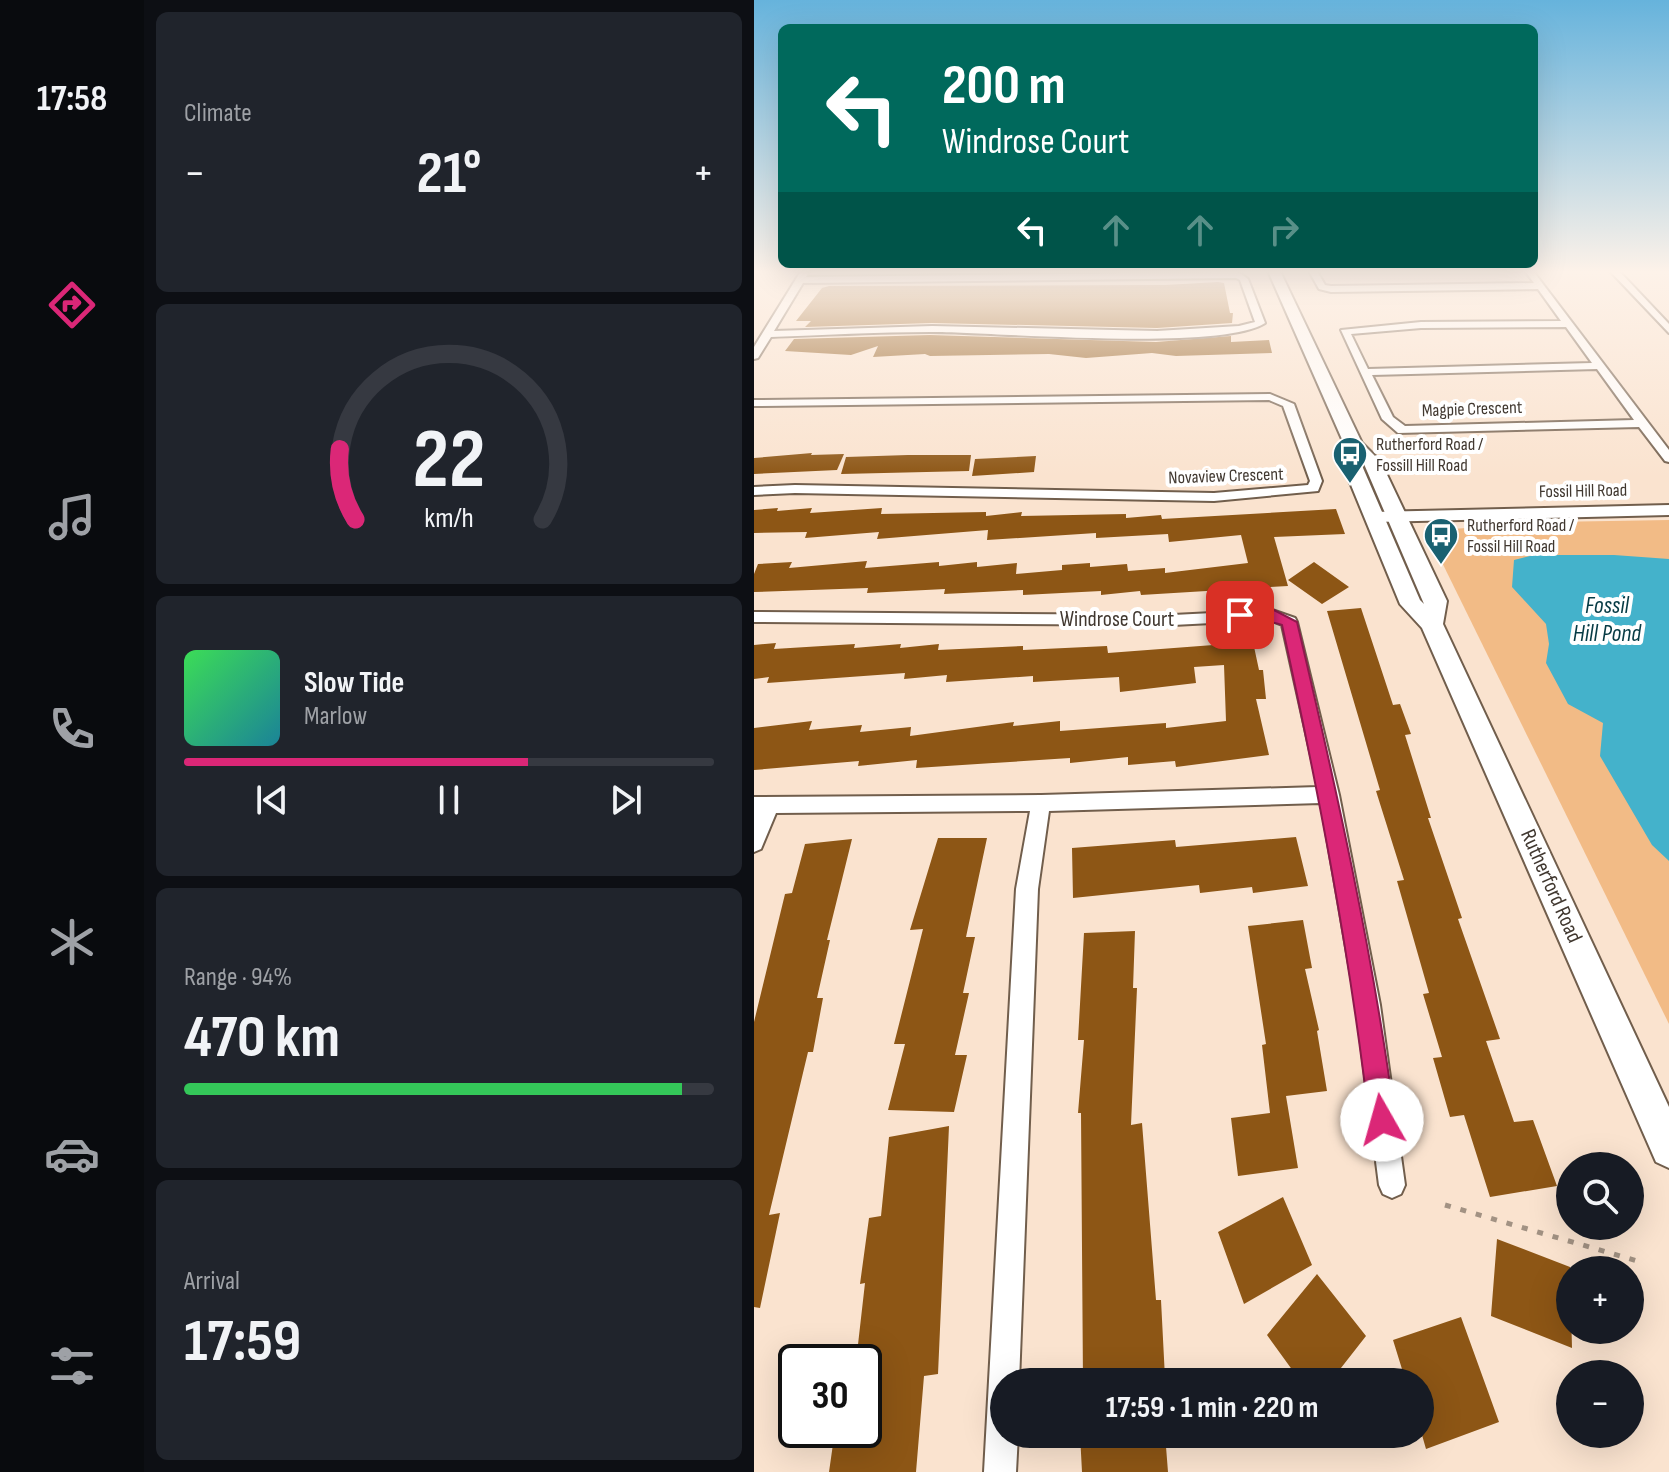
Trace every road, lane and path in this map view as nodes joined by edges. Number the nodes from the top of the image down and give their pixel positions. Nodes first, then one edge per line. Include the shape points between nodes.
1 (1305, 340) edge
2 (1346, 340) edge
3 (1581, 340) edge
4 (1600, 366) junction
5 (1364, 372) junction
6 (754, 403) edge
7 (1643, 423) junction
8 (1669, 458) edge
9 (754, 491) edge
10 (1669, 510) edge
11 (1388, 522) junction
12 (754, 617) edge
13 (1329, 795) junction
14 (1041, 803) junction
15 (762, 805) edge
16 (754, 843) edge
17 (1669, 1149) edge
18 (1392, 1185) dead end
19 (1445, 1205) dead end
20 (1620, 1256) edge
21 (1005, 1368) edge
22 (1001, 1448) edge
23 (1000, 1472) edge

1 - 11 main road, Rutherford Road via 1354,446 1351,463
2 - 5 street, Magpie Crescent
3 - 4 street
4 - 5 street
4 - 7 street
5 - 7 street, Magpie Crescent via 1388,419 1402,430
6 - 9 street, Novaview Crescent via 1270,397 1288,404 1316,481 1313,488 1297,492 1214,497
7 - 8 street
10 - 11 street, Fossil Hill Road
11 - 17 main road, Rutherford Road via 1411,604 1432,624
12 - 13 street, Windrose Court via 1280,616 1289,622 1293,636
13 - 14 street
13 - 18 street, Windrose Court via 1368,1005
14 - 15 street
14 - 21 street via 1027,889
15 - 16 street
19 - 20 path
22 - 23 street

